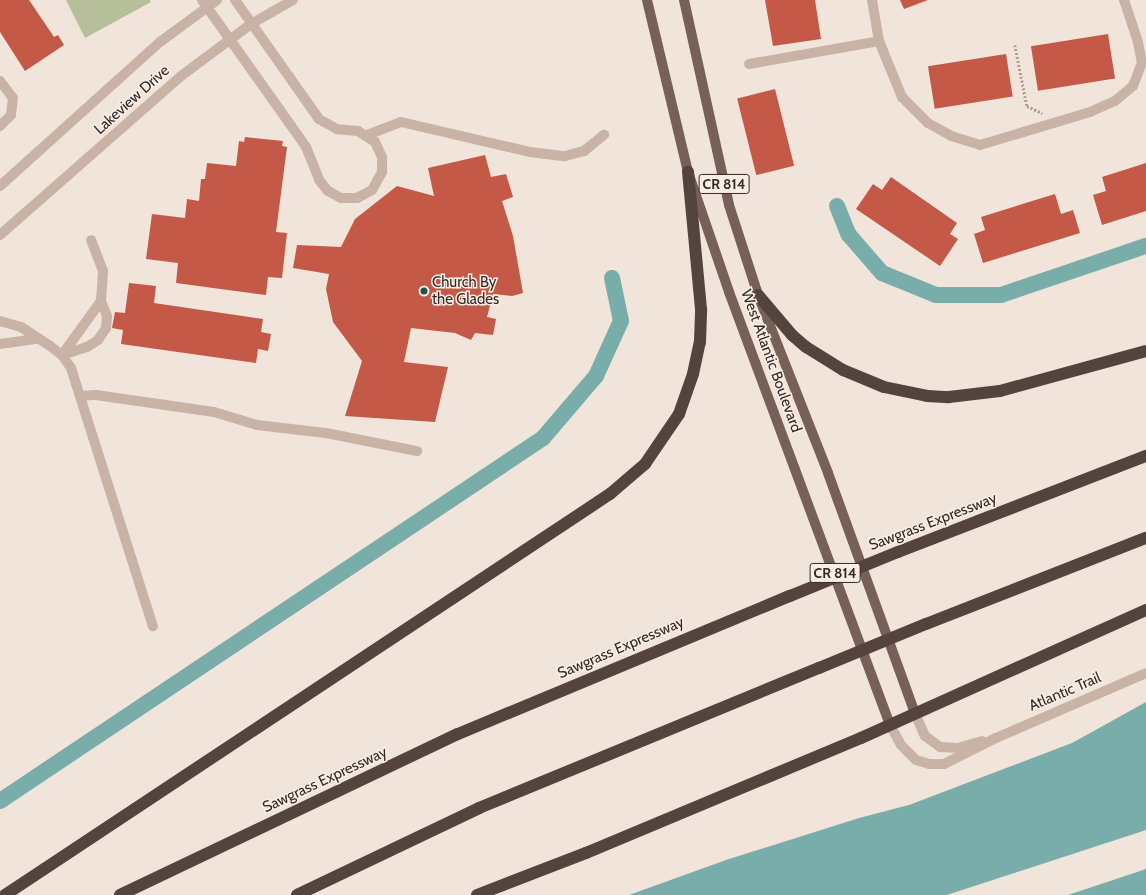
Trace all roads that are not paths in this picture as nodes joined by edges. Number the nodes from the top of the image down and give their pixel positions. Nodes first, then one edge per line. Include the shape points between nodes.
1 (217, 0) edge
2 (235, 0) edge
3 (293, 0) edge
4 (647, 0) edge
5 (684, 0) edge
6 (872, 0) edge
7 (1124, 0) edge
8 (204, 4) edge
9 (251, 24) junction
10 (228, 41) junction
11 (879, 41) junction
12 (749, 64) dead end
13 (0, 81) edge
14 (0, 126) edge
15 (367, 135) junction
16 (604, 135) dead end
17 (688, 172) junction
18 (0, 186) edge
19 (0, 235) edge
20 (91, 240) dead end
21 (758, 295) junction
22 (101, 301) junction
23 (0, 321) edge
24 (37, 339) junction
25 (0, 344) edge
26 (1146, 352) edge
27 (62, 355) junction
28 (80, 396) junction
29 (417, 451) dead end
30 (1146, 456) edge
31 (1146, 538) edge
32 (1146, 610) edge
33 (153, 626) dead end
34 (1146, 673) edge
35 (915, 713) junction
36 (890, 725) junction
37 (996, 738) junction
38 (5, 895) edge
39 (120, 895) edge
40 (298, 895) edge
41 (477, 895) edge

1 - 8 street, Lakeview Drive
2 - 9 street
3 - 9 street, Lakeview Drive
4 - 17 main road, West Atlantic Boulevard / CR 814
5 - 21 main road, West Atlantic Boulevard / CR 814 via 729,205
6 - 11 street
7 - 11 street via 1142,62 1133,86 1115,101 1090,112 980,145 951,136 928,123 902,96
8 - 10 street
8 - 18 street, Lakeview Drive
9 - 10 street, Lakeview Drive
9 - 15 street via 319,119 337,129 358,131
10 - 15 street via 297,133 315,166 319,180 328,191 341,198 357,198 372,190 382,172 382,157 375,142
10 - 19 street, Lakeview Drive via 181,76
11 - 12 street
13 - 14 street via 13,98 11,115
15 - 16 street via 401,122 530,152 565,156 584,151
17 - 36 main road, West Atlantic Boulevard / CR 814 via 729,292
17 - 38 highway via 701,309 700,342 693,374 679,414 645,464 610,494
20 - 22 street via 103,272
21 - 26 highway via 806,348 842,370 884,387 927,396 949,397 1000,391
21 - 35 main road, West Atlantic Boulevard / CR 814 via 833,487
22 - 27 street
22 - 27 street via 107,316 106,328 98,340 87,347
23 - 24 street via 20,326
24 - 25 street
24 - 27 street
27 - 28 street via 71,368
28 - 29 street via 96,395 214,412 257,425 326,433
28 - 33 street
30 - 39 highway, Sawgrass Expressway, bridge via 898,552 458,734
31 - 40 highway, bridge via 926,624 479,808
32 - 35 highway
34 - 37 street, Atlantic Trail
35 - 36 highway
35 - 37 street, Atlantic Trail via 930,741 946,748 958,748
36 - 37 street, Atlantic Trail via 909,754 924,763 936,765 951,762
36 - 41 highway via 586,853

